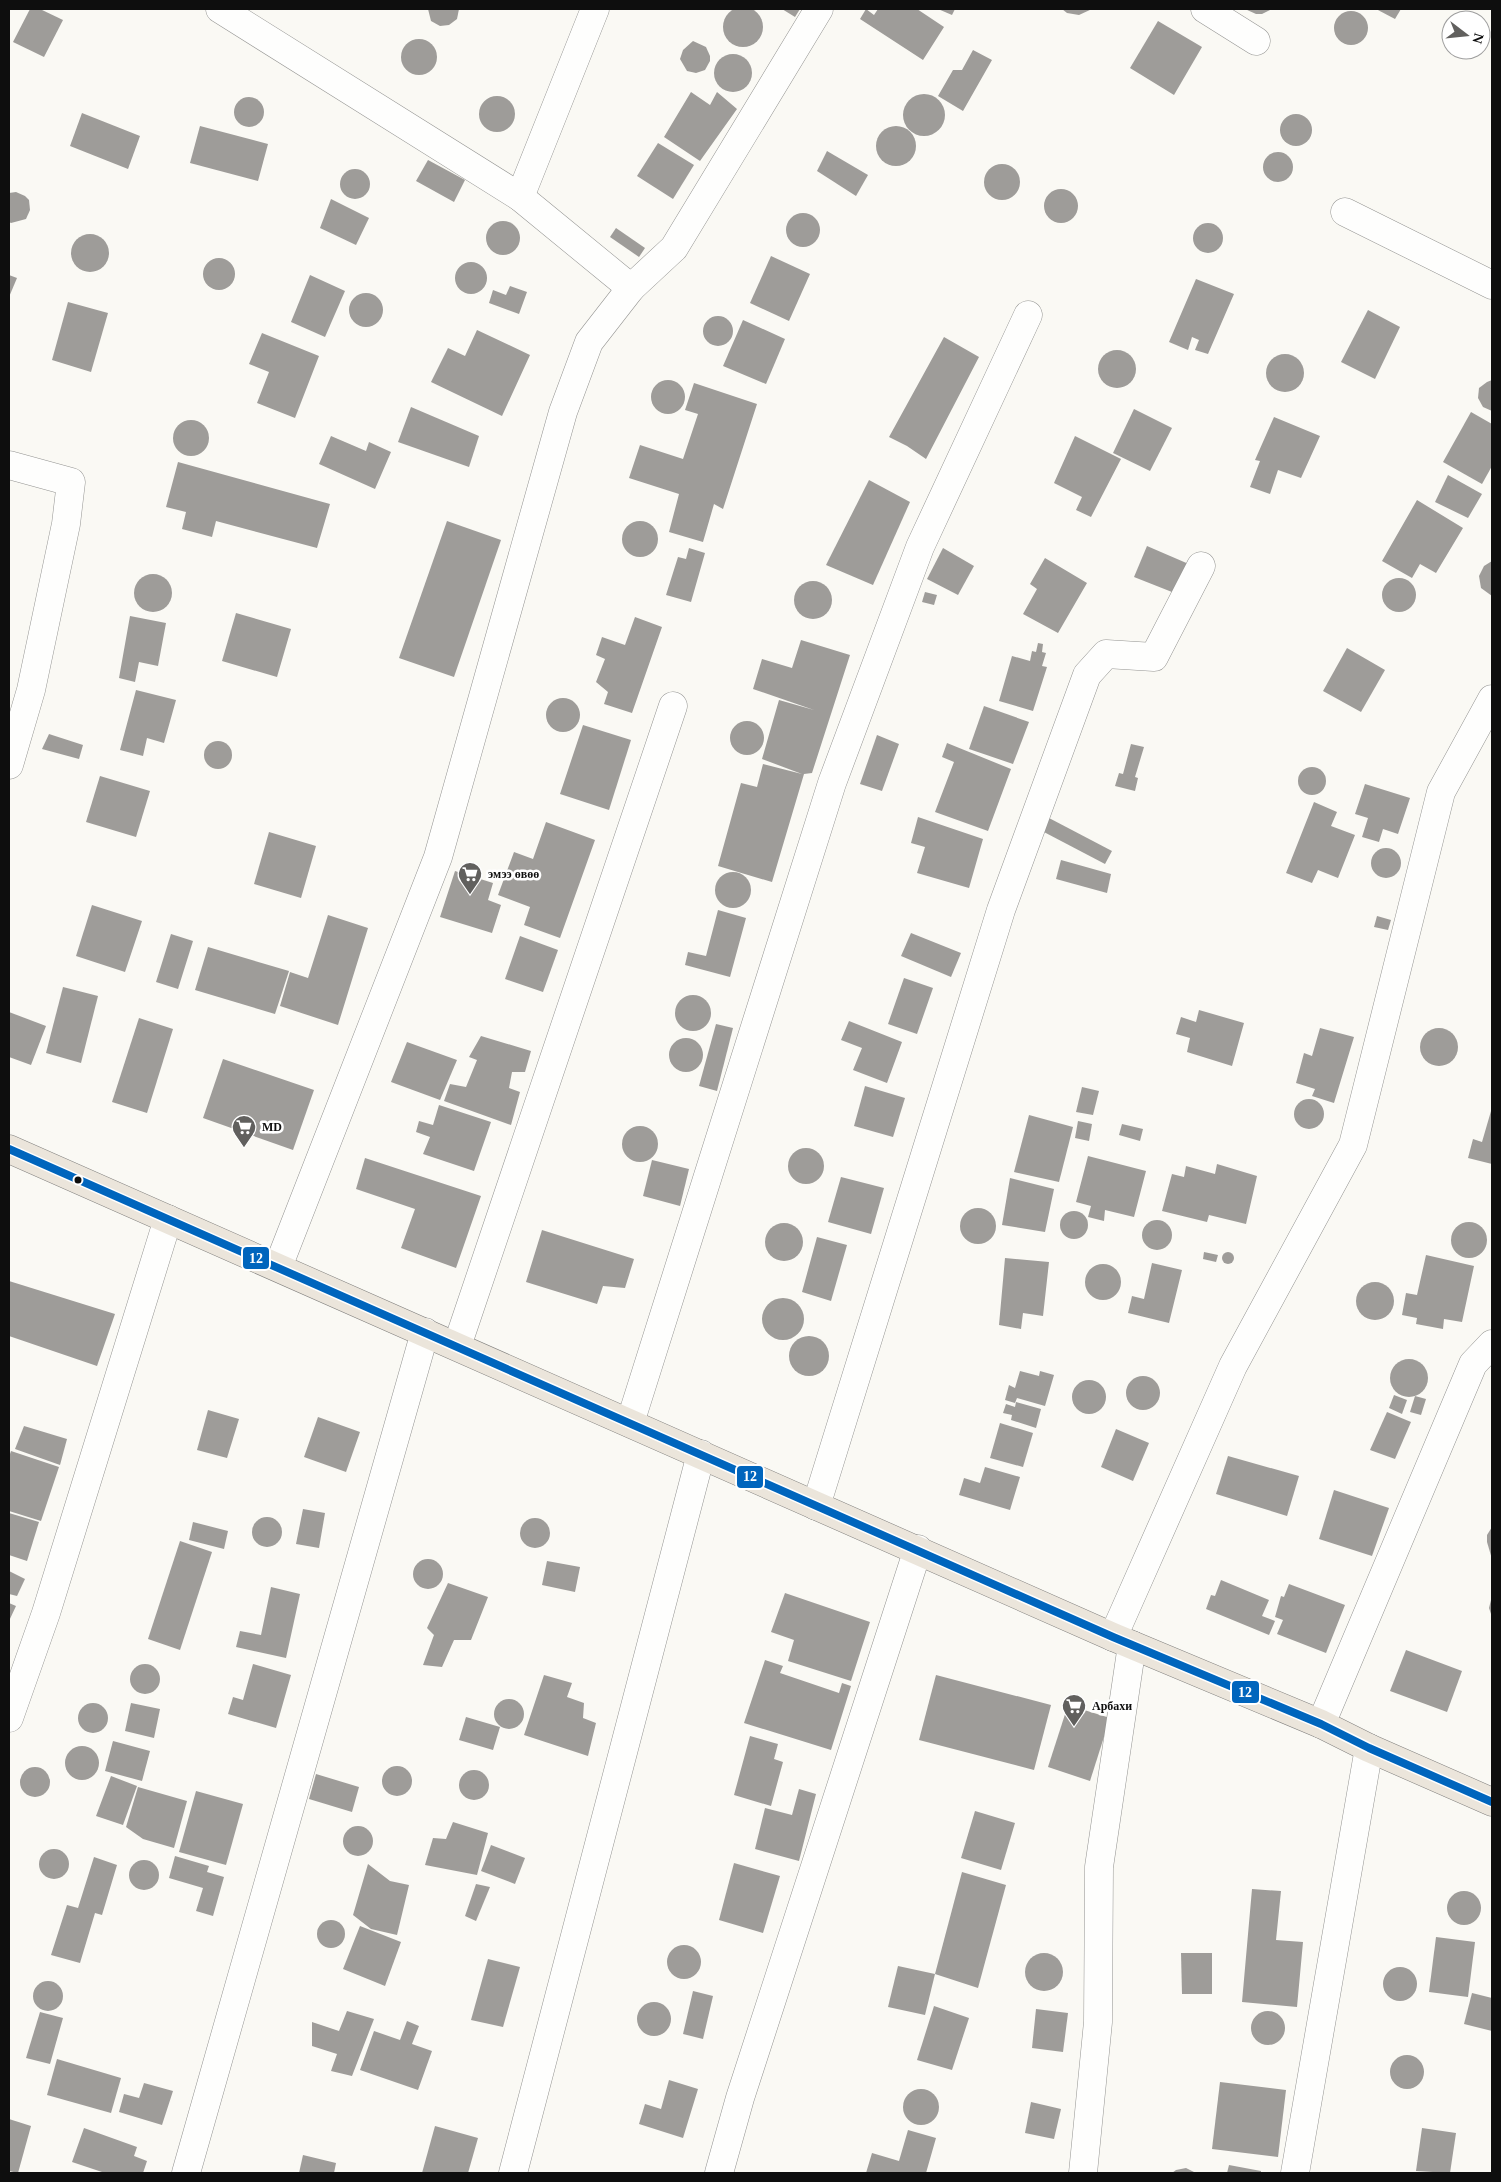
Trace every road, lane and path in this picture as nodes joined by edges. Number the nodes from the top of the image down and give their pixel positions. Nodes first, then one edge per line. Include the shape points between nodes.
1 (220, 9) edge
2 (595, 9) edge
3 (819, 9) edge
4 (1204, 9) edge
5 (1256, 41) dead end
6 (520, 197) junction
7 (1346, 212) dead end
8 (1492, 285) edge
9 (631, 288) junction
10 (1028, 315) dead end
11 (9, 466) edge
12 (1201, 566) dead end
13 (1492, 699) edge
14 (673, 706) dead end
15 (9, 765) edge
16 (9, 1149) edge
17 (168, 1219) junction
18 (278, 1267) junction
19 (425, 1332) junction
20 (1492, 1344) edge
21 (457, 1346) junction
22 (630, 1423) junction
23 (701, 1454) junction
24 (816, 1506) junction
25 (918, 1549) junction
26 (1122, 1641) junction
27 (9, 1718) edge
28 (1321, 1724) junction
29 (1369, 1748) junction
30 (1492, 1802) edge
31 (186, 2173) edge
32 (513, 2173) edge
33 (719, 2173) edge
34 (1083, 2173) edge
35 (1295, 2173) edge

1 - 6 street
2 - 6 street
3 - 9 street via 674,248
4 - 5 street
6 - 9 street
7 - 8 street
9 - 18 street via 589,342 563,412 438,857
10 - 22 street via 920,547 832,783
11 - 15 street via 71,482 66,524 31,690
12 - 24 street via 1154,657 1106,654 1087,675 1001,910
13 - 26 street via 1441,792 1353,1145 1233,1366
14 - 21 street
16 - 17 main road
17 - 18 main road
17 - 27 street via 46,1613
18 - 19 main road
19 - 21 main road
19 - 31 street
20 - 28 street via 1473,1364
21 - 22 main road
22 - 23 main road
23 - 24 main road
23 - 32 street
24 - 25 main road
25 - 26 main road
25 - 33 street via 743,2088
26 - 28 main road
26 - 34 street via 1100,1867 1098,2022
28 - 29 main road
29 - 30 main road
29 - 35 street

